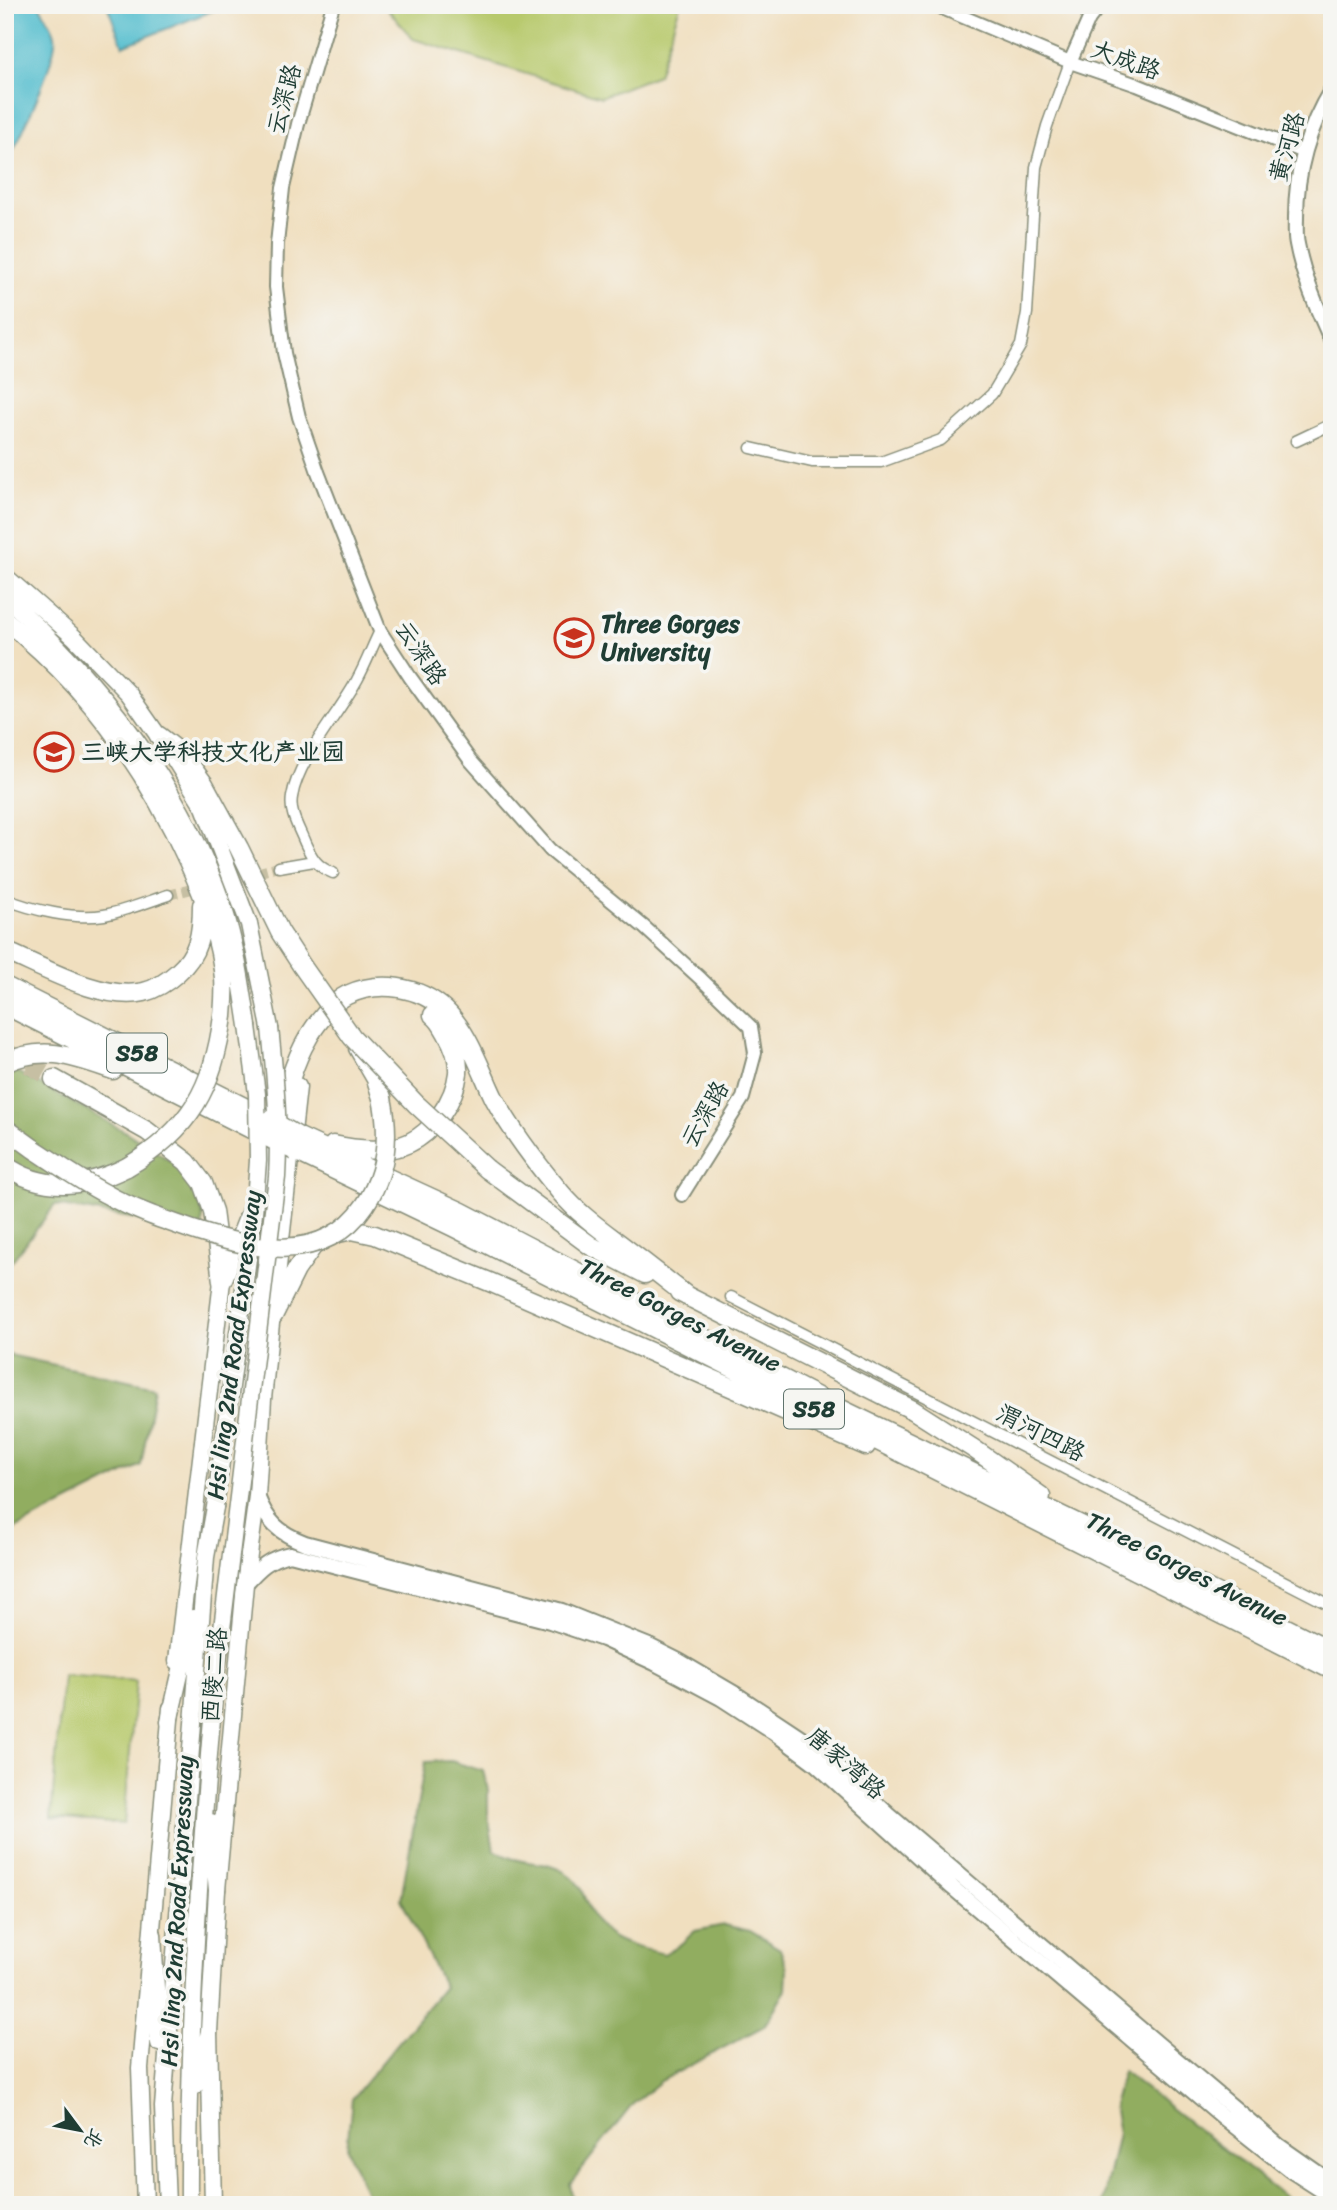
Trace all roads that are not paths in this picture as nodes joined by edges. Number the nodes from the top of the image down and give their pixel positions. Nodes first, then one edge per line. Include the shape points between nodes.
1 (333, 5) edge
2 (935, 5) edge
3 (1100, 5) edge
4 (1070, 62) junction
5 (1332, 89) edge
6 (1304, 152) junction
7 (1332, 341) edge
8 (1332, 424) edge
9 (1296, 441) dead end
10 (751, 449) dead end
11 (5, 576) edge
12 (5, 597) edge
13 (5, 620) edge
14 (380, 631) junction
15 (159, 736) junction
16 (314, 861) junction
17 (279, 867) tunnel mouth
18 (193, 871) junction
19 (333, 873) dead end
20 (168, 895) tunnel mouth
21 (5, 899) edge
22 (5, 951) edge
23 (5, 986) edge
24 (5, 1005) edge
25 (352, 1037) junction
26 (5, 1063) edge
27 (54, 1079) tunnel mouth
28 (218, 1114) junction
29 (267, 1127) junction
30 (5, 1128) edge
31 (297, 1144) junction
32 (5, 1164) edge
33 (682, 1195) dead end
34 (254, 1206) junction
35 (276, 1276) joint
36 (222, 1281) junction
37 (687, 1296) junction
38 (731, 1297) dead end
39 (272, 1316) junction
40 (266, 1377) junction
41 (210, 1387) junction
42 (976, 1490) junction
43 (257, 1496) junction
44 (1081, 1525) junction
45 (206, 1557) junction
46 (245, 1584) junction
47 (1332, 1606) edge
48 (1332, 1651) edge
49 (1332, 1670) edge
50 (169, 1722) junction
51 (207, 1774) junction
52 (217, 1890) junction
53 (153, 1934) junction
54 (209, 2032) junction
55 (163, 2107) junction
56 (188, 2115) junction
57 (1332, 2183) edge
58 (1332, 2197) edge
59 (145, 2205) edge
60 (167, 2205) edge
61 (189, 2205) edge
62 (213, 2205) edge

1 - 14 street, 云深路 via 283,188 276,287 284,353 299,417
2 - 4 street, 大成路
3 - 4 street
4 - 6 street, 大成路
4 - 10 street via 1036,167 1021,345 992,394 941,440 881,462 812,463
5 - 6 main road, 黄河路
6 - 7 main road, 黄河路 via 1296,191 1296,243
8 - 9 street
11 - 15 main road, Hsi ling 2nd Road Expressway via 129,694
12 - 34 main road, Hsi ling 2nd Road Expressway, bridge via 82,673 146,753 205,859 232,940 248,1026 257,1094
13 - 18 highway via 73,682 106,723 143,773
14 - 16 street via 294,789 292,810
14 - 33 street, 云深路 via 470,760 550,850 644,927 751,1027 755,1053 743,1098
15 - 25 highway, bridge via 182,754 204,784 280,932
15 - 51 main road, Hsi ling 2nd Road Expressway, bridge via 204,807 249,923 270,1028 276,1087 277,1177
16 - 17 street
16 - 19 street
18 - 22 highway via 202,902 198,946 188,964 171,979 145,992 98,988
18 - 32 highway, bridge via 211,916 223,978 219,1046 199,1100 166,1141 127,1167 96,1180 68,1185 41,1182
20 - 21 street via 103,915 64,914
23 - 29 highway, Three Gorges Avenue / S58
24 - 28 highway, Three Gorges Avenue / S58
25 - 30 highway, bridge via 383,1098 386,1152 378,1181 361,1211 329,1238 307,1246 258,1247 209,1236 142,1211 107,1195
25 - 37 highway, bridge via 487,1169 591,1246
26 - 28 highway via 31,1053 59,1053
27 - 36 highway via 147,1131 187,1162 213,1211
28 - 29 highway, Three Gorges Avenue / S58
29 - 31 highway, Three Gorges Avenue / S58, bridge
31 - 35 highway via 385,1149 409,1143 434,1125 458,1074 454,1048 437,1018 416,1003 389,996 348,1007 329,1023 311,1049 298,1079
31 - 42 highway, Three Gorges Avenue / S58
31 - 44 highway, Three Gorges Avenue / S58 via 462,1212 835,1406
34 - 36 highway
34 - 37 highway via 307,1038 344,996 390,986 411,990 446,1011 520,1140 576,1210
34 - 45 main road, Hsi ling 2nd Road Expressway, bridge
35 - 39 main road, 西陵二路
36 - 41 main road, 西陵二路
37 - 44 highway via 913,1410
38 - 47 street, 渭河四路
39 - 40 main road, 西陵二路
39 - 42 highway via 313,1245 352,1230 375,1235 835,1434
40 - 41 main road via 260,1347 253,1341 233,1340 218,1358
40 - 43 main road, 西陵二路
41 - 50 main road, 西陵二路
42 - 49 highway, Three Gorges Avenue / S58
43 - 46 main road, 西陵二路
43 - 57 main road, 唐家湾路 via 273,1525 286,1536 562,1611 679,1661 765,1713 811,1744 1279,2146
44 - 48 highway, Three Gorges Avenue / S58
45 - 50 main road
45 - 55 main road, Hsi ling 2nd Road Expressway
46 - 52 main road, 西陵二路
46 - 58 main road, 唐家湾路 via 263,1564 290,1554 550,1621 603,1639 721,1698 815,1763 953,1888 1212,2108
50 - 53 main road, 西陵二路
51 - 52 main road
51 - 56 main road, Hsi ling 2nd Road Expressway
52 - 54 main road, 西陵二路
53 - 55 main road
53 - 59 main road, 西陵二路 via 140,2067
54 - 56 main road
54 - 62 main road, 西陵二路
55 - 60 main road, Hsi ling 2nd Road Expressway
56 - 61 main road, Hsi ling 2nd Road Expressway

